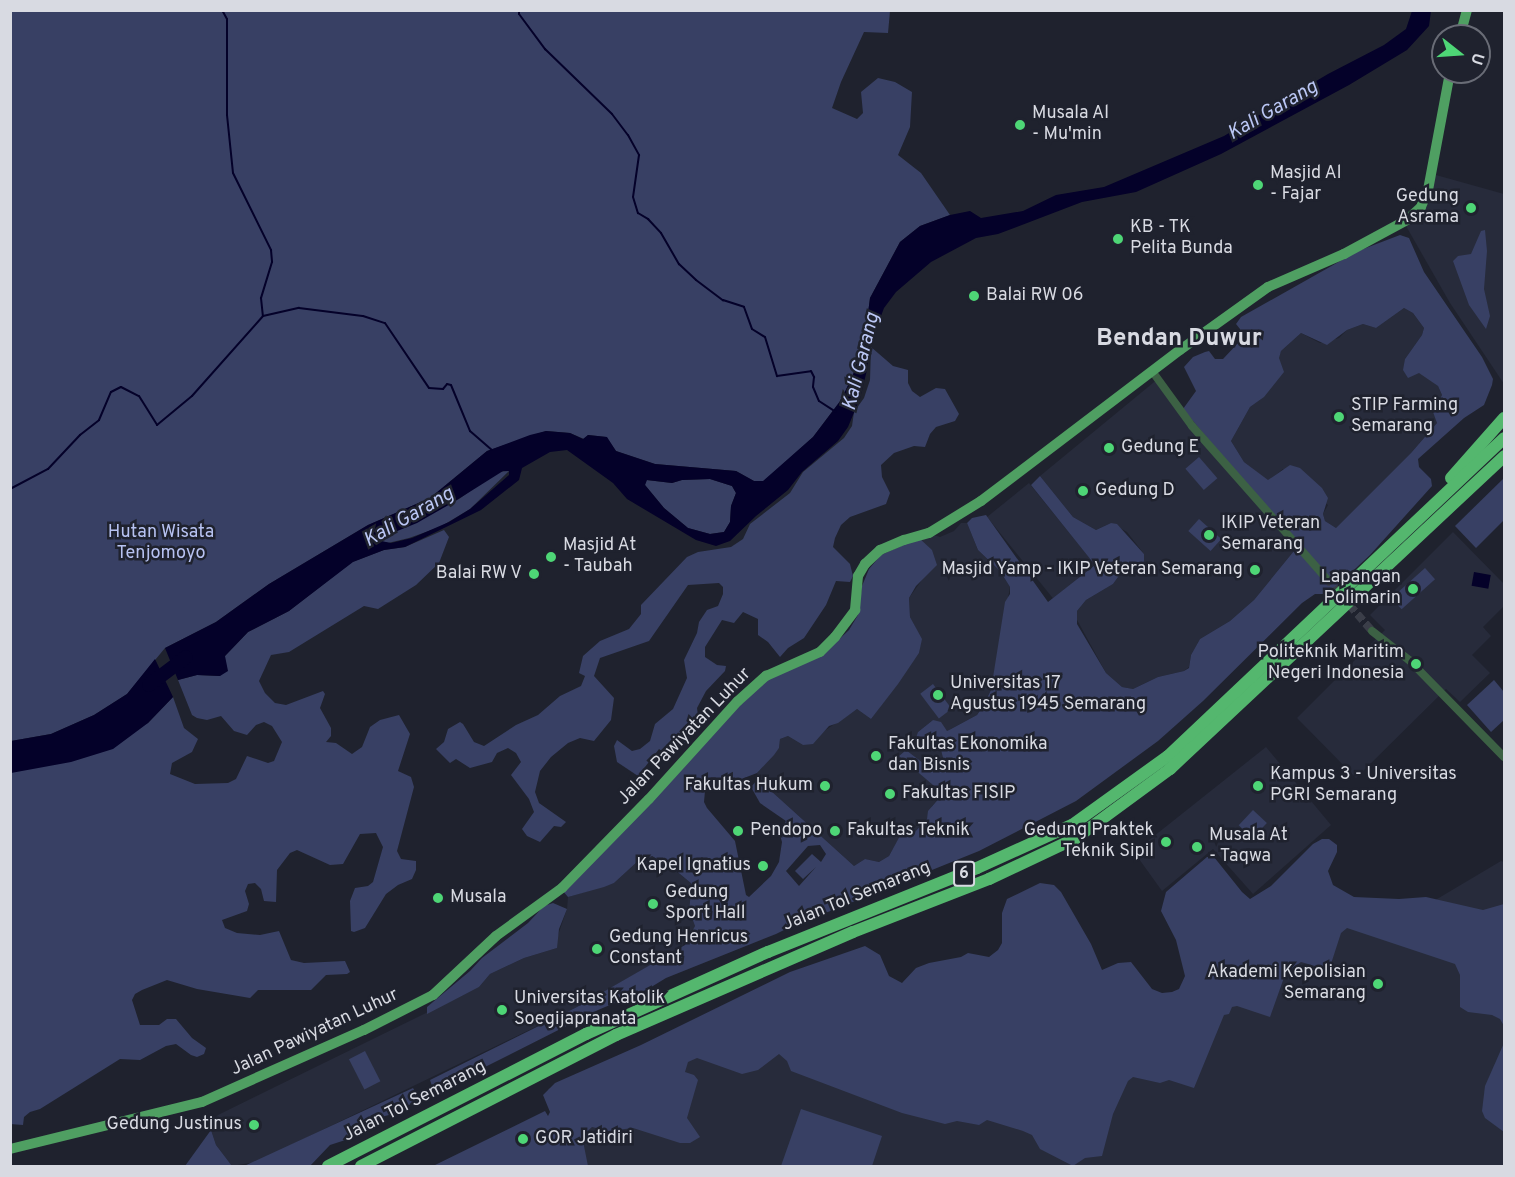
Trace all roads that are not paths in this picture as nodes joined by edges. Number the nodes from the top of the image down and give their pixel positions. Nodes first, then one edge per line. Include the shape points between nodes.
1 (1448, 84) edge
2 (1152, 371) junction
3 (1504, 418) edge
4 (1504, 438) edge
5 (1504, 456) edge
6 (1401, 535) junction
7 (1326, 578) tunnel mouth
8 (1372, 631) tunnel mouth
9 (1504, 757) edge
10 (10, 1149) edge
11 (328, 1167) edge
12 (361, 1167) edge

1 - 2 main road, Jalan Pawiyatan Luhur via 1428,190 1421,207 1407,220 1344,254 1256,295
2 - 7 street via 1192,426
2 - 10 main road, Jalan Pawiyatan Luhur via 948,524 880,550 864,564 858,576 855,610 835,637 820,651 766,676 562,888 496,936 433,995 202,1102
3 - 6 highway
4 - 6 highway, Jalan Tol Semarang / 6
5 - 12 highway, Jalan Tol Semarang / 6 via 1170,769 1076,838 989,879 853,932 616,1035
6 - 11 highway, Jalan Tol Semarang / 6 via 1168,756 1072,825 977,868 768,952 586,1034
8 - 9 street via 1409,660

